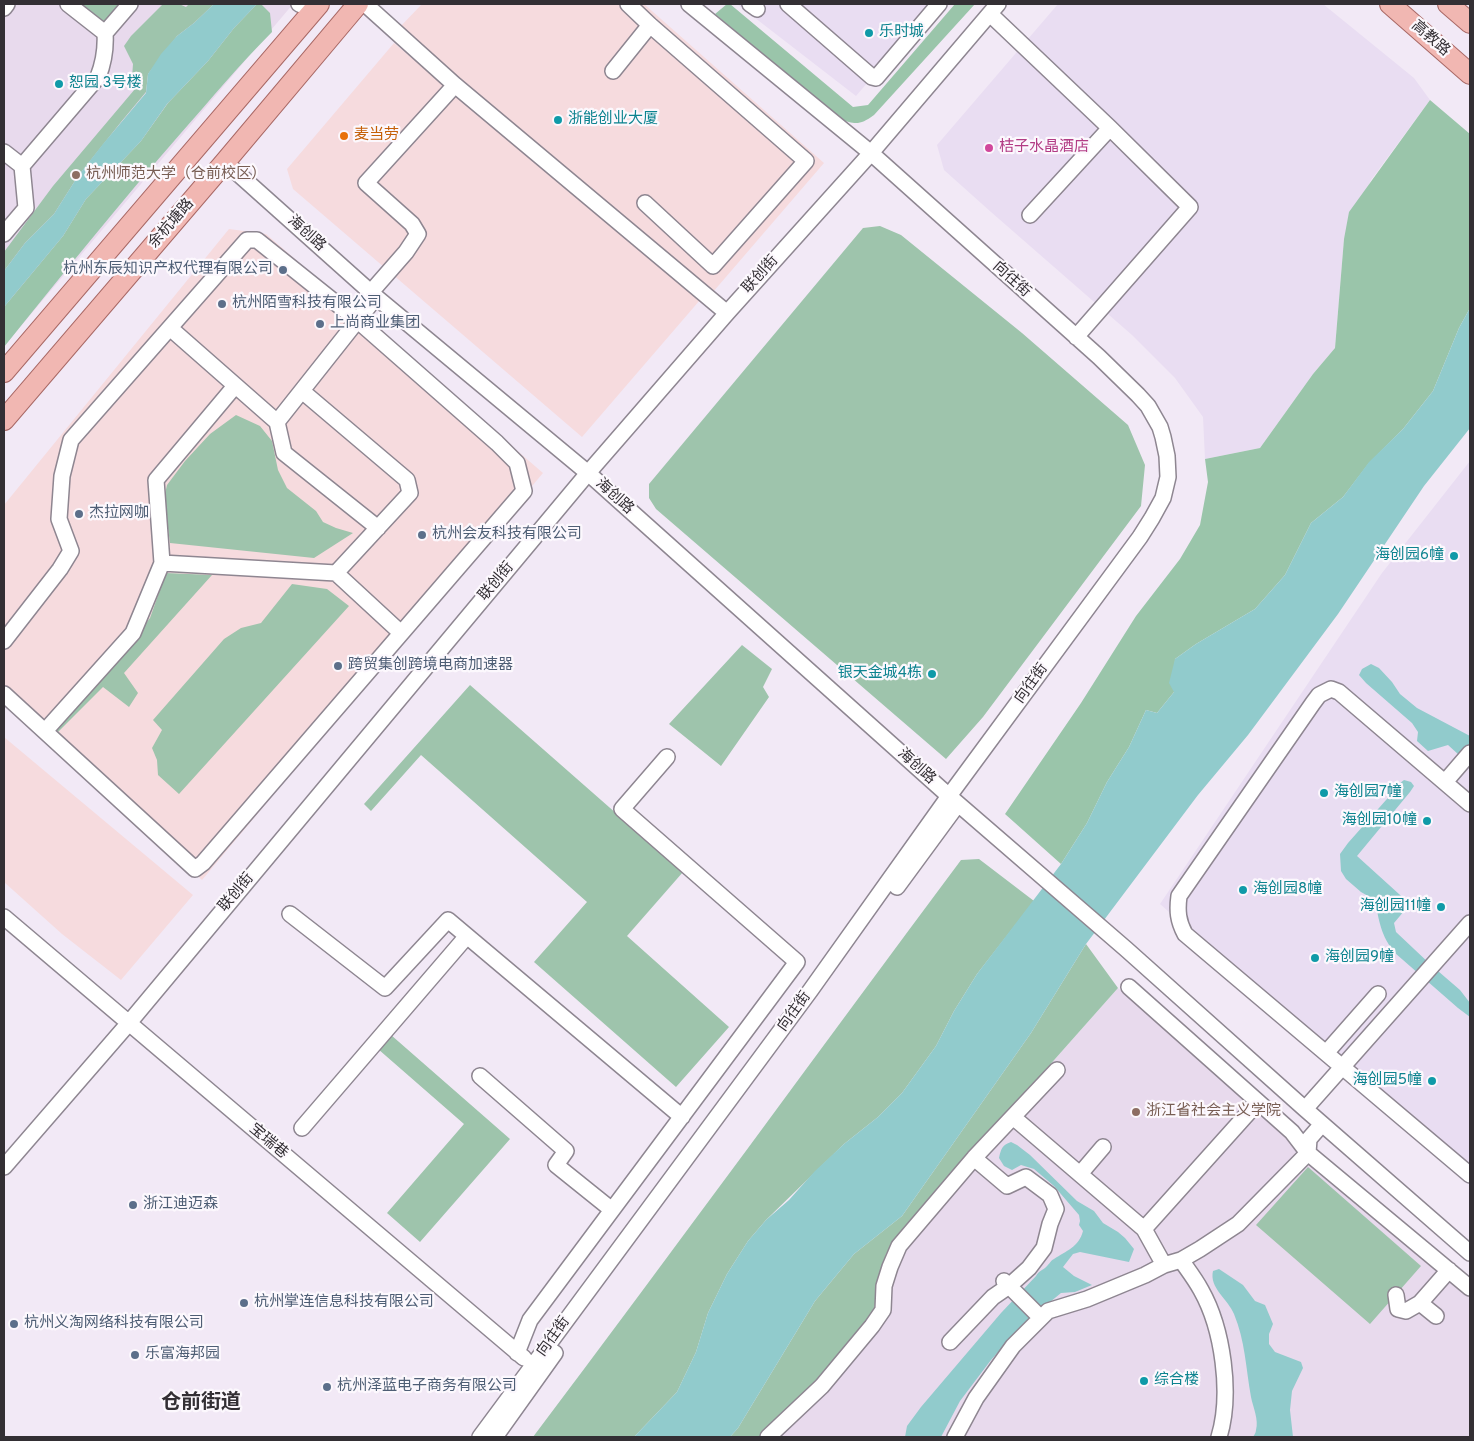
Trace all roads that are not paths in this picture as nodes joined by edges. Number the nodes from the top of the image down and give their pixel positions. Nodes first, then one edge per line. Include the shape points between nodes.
1 (7, 4) edge
2 (68, 4) edge
3 (130, 4) edge
4 (358, 4) edge
5 (365, 4) edge
6 (628, 4) edge
7 (689, 4) edge
8 (788, 4) edge
9 (939, 4) edge
10 (1390, 4) edge
11 (1448, 4) edge
12 (311, 5) edge
13 (4, 8) edge
14 (706, 9) edge
15 (994, 9) edge
16 (1470, 23) edge
17 (650, 25) junction
18 (104, 33) junction
19 (613, 71) dead end
20 (1470, 74) edge
21 (455, 85) junction
22 (1110, 128) junction
23 (4, 152) edge
24 (871, 153) junction
25 (225, 162) junction
26 (22, 166) junction
27 (645, 203) dead end
28 (1030, 215) dead end
29 (4, 234) edge
30 (373, 295) junction
31 (726, 313) junction
32 (358, 320) junction
33 (170, 328) junction
34 (1076, 337) junction
35 (4, 372) edge
36 (235, 386) junction
37 (302, 391) junction
38 (4, 420) edge
39 (277, 422) junction
40 (588, 473) junction
41 (378, 528) junction
42 (162, 563) junction
43 (336, 573) junction
44 (401, 633) junction
45 (4, 641) edge
46 (4, 694) edge
47 (45, 731) junction
48 (1470, 753) edge
49 (667, 757) dead end
50 (1450, 776) junction
51 (954, 800) junction
52 (1470, 804) edge
53 (290, 914) dead end
54 (4, 917) edge
55 (1470, 923) edge
56 (467, 936) junction
57 (1129, 987) dead end
58 (1378, 994) dead end
59 (128, 1024) junction
60 (1326, 1053) junction
61 (1343, 1067) junction
62 (1056, 1070) dead end
63 (480, 1076) dead end
64 (1258, 1102) junction
65 (1305, 1109) junction
66 (682, 1117) junction
67 (1013, 1117) junction
68 (1322, 1124) junction
69 (302, 1128) dead end
70 (1103, 1147) dead end
71 (1308, 1153) junction
72 (974, 1158) junction
73 (4, 1167) edge
74 (1080, 1174) junction
75 (1470, 1175) edge
76 (612, 1210) junction
77 (1144, 1229) junction
78 (1470, 1253) edge
79 (1181, 1260) junction
80 (1164, 1265) junction
81 (1448, 1270) junction
82 (1009, 1286) junction
83 (1470, 1288) edge
84 (1396, 1295) dead end
85 (1420, 1303) junction
86 (1436, 1316) dead end
87 (1040, 1317) junction
88 (950, 1342) dead end
89 (517, 1353) junction
90 (534, 1365) junction
91 (480, 1437) edge
92 (495, 1437) edge
93 (768, 1437) edge
94 (954, 1437) edge
95 (1219, 1437) edge

1 - 13 street
2 - 18 street
3 - 18 street
4 - 25 main road, 余杭塘路
5 - 21 street
6 - 17 street
7 - 14 street, 向往街
8 - 9 street via 876,78
10 - 20 main road, 高教路
11 - 16 main road
12 - 35 main road, 余杭塘路
14 - 24 street, 向往街
15 - 22 street
15 - 24 street, 联创街
17 - 19 street
17 - 27 street via 806,161 713,266
18 - 26 street via 106,46 98,78
21 - 30 street via 366,183 412,224 418,234
21 - 31 street
22 - 28 street
22 - 34 street via 1190,207
23 - 26 street
24 - 31 street, 联创街
24 - 34 street, 向往街
25 - 30 street, 海创路
25 - 38 main road, 余杭塘路
26 - 29 street via 26,208
30 - 32 street
30 - 40 street, 海创路
31 - 40 street, 联创街
32 - 33 street via 256,240 247,240
32 - 37 street
32 - 44 street via 517,463 524,491
33 - 36 street
33 - 45 street via 71,440 62,476 59,519 72,551
34 - 51 street, 向往街 via 1138,395 1155,417 1167,456 1168,477 1163,498 1140,537
36 - 39 street
36 - 42 street via 156,480
37 - 39 street
37 - 41 street via 407,480 410,493
39 - 41 street via 284,453
40 - 51 street, 海创路
40 - 59 street, 联创街
41 - 43 street
42 - 43 street
42 - 47 street via 133,632
43 - 44 street
44 - 47 street via 195,869
46 - 47 street
48 - 50 street
49 - 66 street via 622,809 797,962
50 - 52 street
50 - 60 street via 1331,689 1319,695 1313,703 1179,896 1177,910 1185,934
51 - 65 street, 海创路
51 - 90 street, 向往街
51 - 92 street, 向往街
53 - 56 street via 385,988 448,920
54 - 59 street, 宝瑞巷
55 - 61 street
56 - 66 street
56 - 69 street
57 - 64 street
58 - 60 street
59 - 73 street, 联创街
59 - 89 street, 宝瑞巷
60 - 61 street
61 - 65 street
61 - 75 street
62 - 67 street
63 - 76 street via 566,1151 556,1165
64 - 71 street via 1292,1132
64 - 77 street
65 - 68 street, 海创路
66 - 76 street
67 - 72 street
67 - 74 street
68 - 71 street via 1309,1139
68 - 78 street, 海创路
70 - 74 street
71 - 79 street via 1238,1224
71 - 81 street
72 - 82 street via 1007,1186 1026,1178 1050,1195 1056,1209 1044,1248 1030,1268
72 - 93 street via 899,1246 884,1286 883,1310 872,1326 822,1386
74 - 77 street
76 - 89 street via 530,1320
77 - 80 street
79 - 80 street
79 - 95 street via 1202,1291 1222,1354 1225,1400
80 - 87 street
81 - 83 street
81 - 85 street
82 - 87 street
82 - 88 street via 993,1297
84 - 85 street via 1398,1309 1406,1311
85 - 86 street
87 - 94 street via 1013,1346 976,1398
89 - 90 street, 宝瑞巷
90 - 91 street, 向往街

